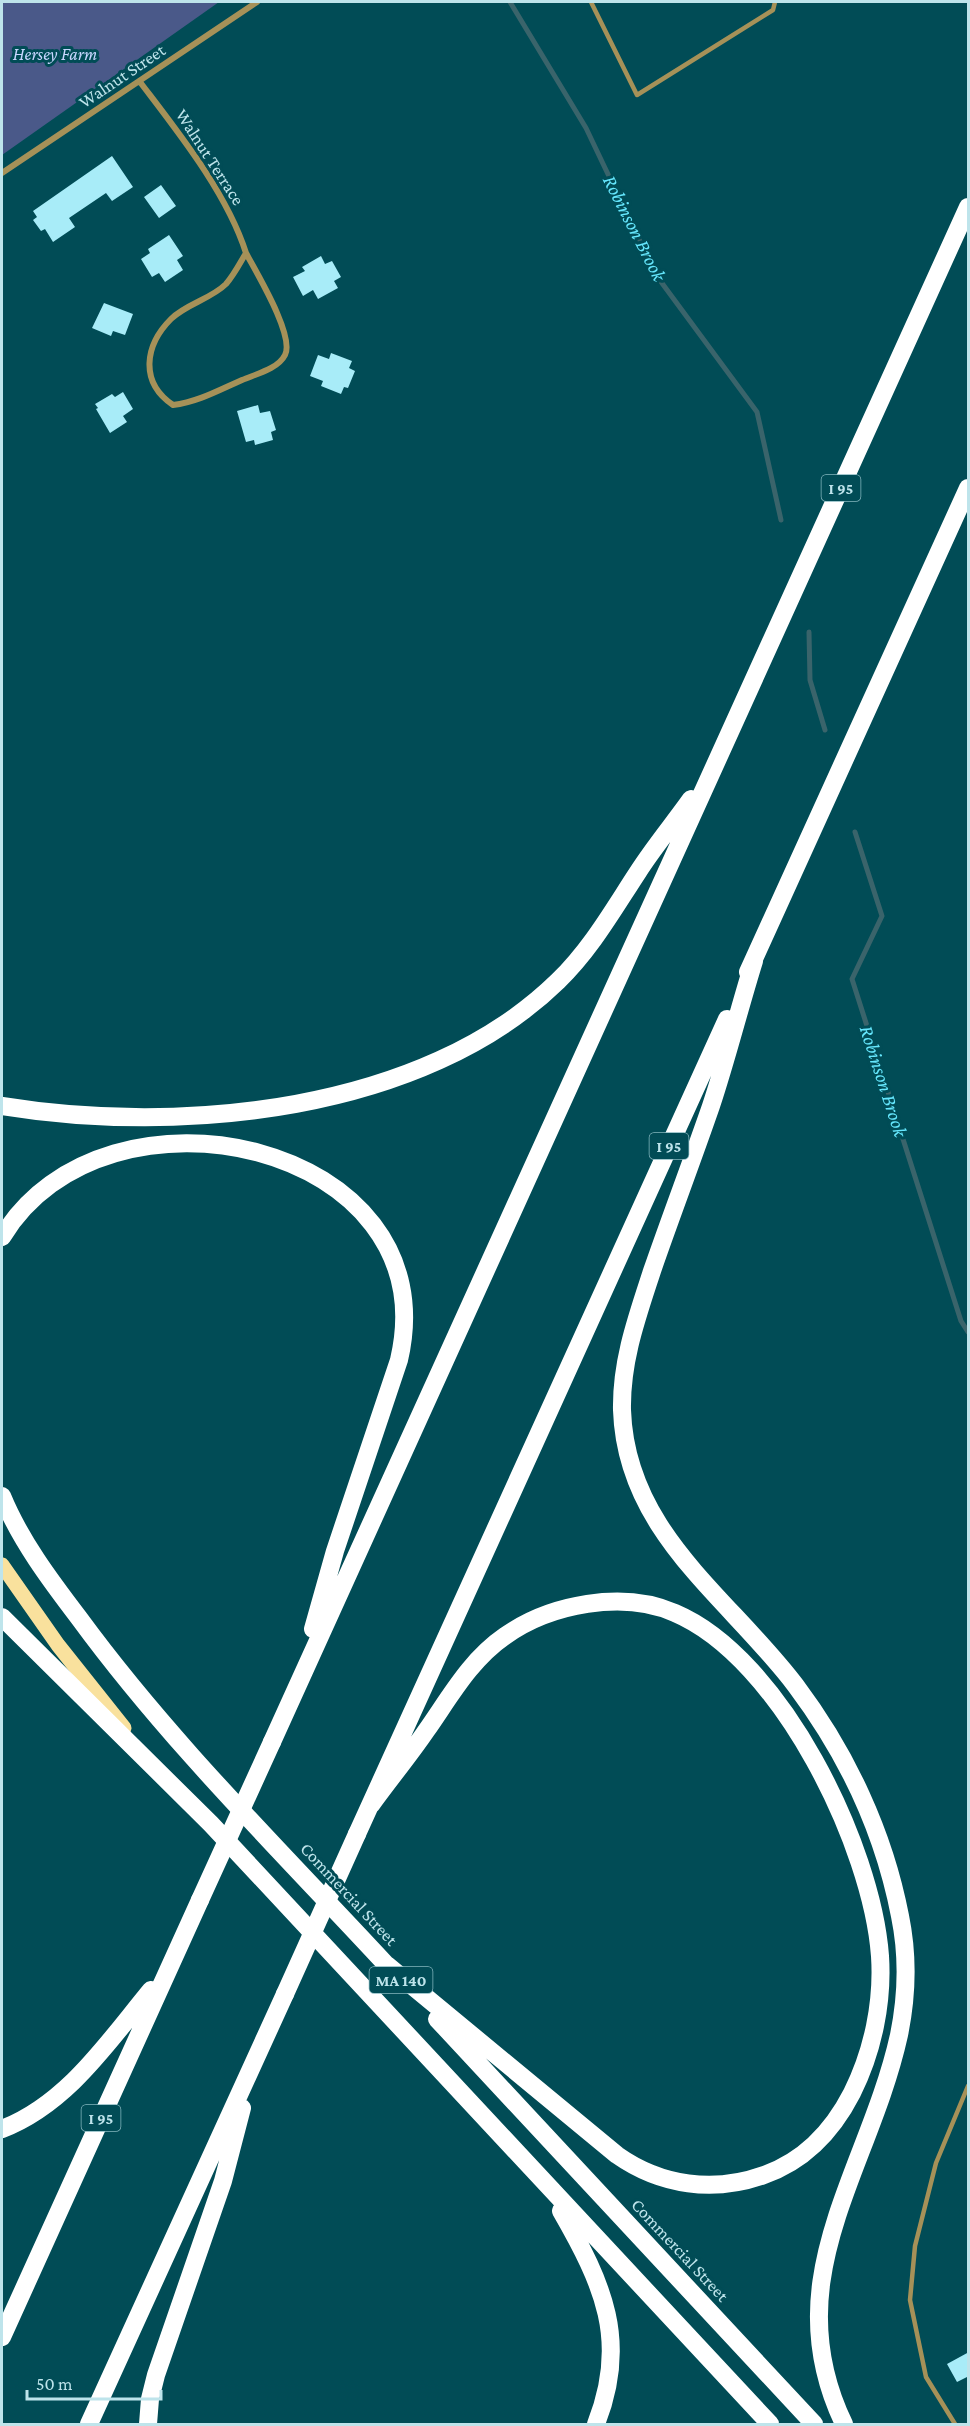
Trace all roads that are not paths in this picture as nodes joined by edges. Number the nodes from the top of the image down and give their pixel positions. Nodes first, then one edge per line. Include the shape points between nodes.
1 (257, 2) edge
2 (591, 2) edge
3 (775, 2) edge
4 (140, 82) junction
5 (2, 173) edge
6 (969, 207) edge
7 (246, 253) junction
8 (969, 488) edge
9 (714, 768) junction
10 (753, 961) junction
11 (2, 1106) edge
12 (2, 1237) edge
13 (2, 1496) edge
14 (6, 1511) edge
15 (2, 1565) edge
16 (2, 1617) edge
17 (299, 1683) junction
18 (370, 1804) junction
19 (211, 1824) junction
20 (387, 1965) junction
21 (168, 1970) junction
22 (256, 2056) junction
23 (969, 2086) edge
24 (2, 2129) edge
25 (518, 2154) junction
26 (2, 2337) edge
27 (89, 2424) edge
28 (148, 2424) edge
29 (596, 2424) edge
30 (770, 2424) edge
31 (814, 2424) edge
32 (844, 2424) edge
33 (955, 2424) edge

1 - 4 street, Walnut Street
2 - 3 lane via 637,95 773,10
4 - 5 street, Walnut Street
4 - 7 street, Walnut Terrace via 180,135 224,205
6 - 9 highway, I 95
7 - 7 street, Walnut Terrace via 281,321 288,341 285,354 274,367 190,403 173,405 152,383 152,346 172,318 226,285
8 - 10 highway, I 95
9 - 11 highway via 572,966 515,1018 454,1055 357,1089 241,1112 124,1118
9 - 17 highway, I 95
10 - 18 highway, I 95
10 - 32 highway via 712,1104 629,1342 622,1410 631,1464 652,1516 672,1545 786,1673 832,1740 870,1815 888,1863 898,1906 906,1967 898,2037 832,2230 820,2287 819,2323 825,2366
12 - 17 highway via 24,1207 69,1170 129,1149 183,1143 240,1148 304,1171 348,1199 381,1235 402,1285 404,1339 335,1551
13 - 14 highway, Commercial Street
14 - 20 highway, Commercial Street / MA 140 via 71,1608 145,1701
15 - 19 main road, MA 140 via 98,1696
16 - 19 highway
17 - 21 highway, I 95, bridge
18 - 20 highway via 472,1666 511,1632 538,1618 587,1605 625,1603 665,1608 696,1624 742,1662 805,1744 837,1804 860,1862 879,1944 880,1982 867,2056 849,2098 825,2133 802,2155 772,2172 742,2182 696,2185 656,2176 617,2156
18 - 22 highway, I 95, bridge
19 - 25 highway, MA 140
20 - 31 highway, Commercial Street / MA 140
21 - 24 highway via 70,2085 39,2110
21 - 26 highway, I 95
22 - 27 highway, I 95
22 - 28 highway via 223,2181 156,2375
23 - 33 lane via 936,2163 915,2246 910,2300 926,2377
25 - 29 highway via 558,2206 590,2264 604,2301 612,2362
25 - 30 highway, MA 140

